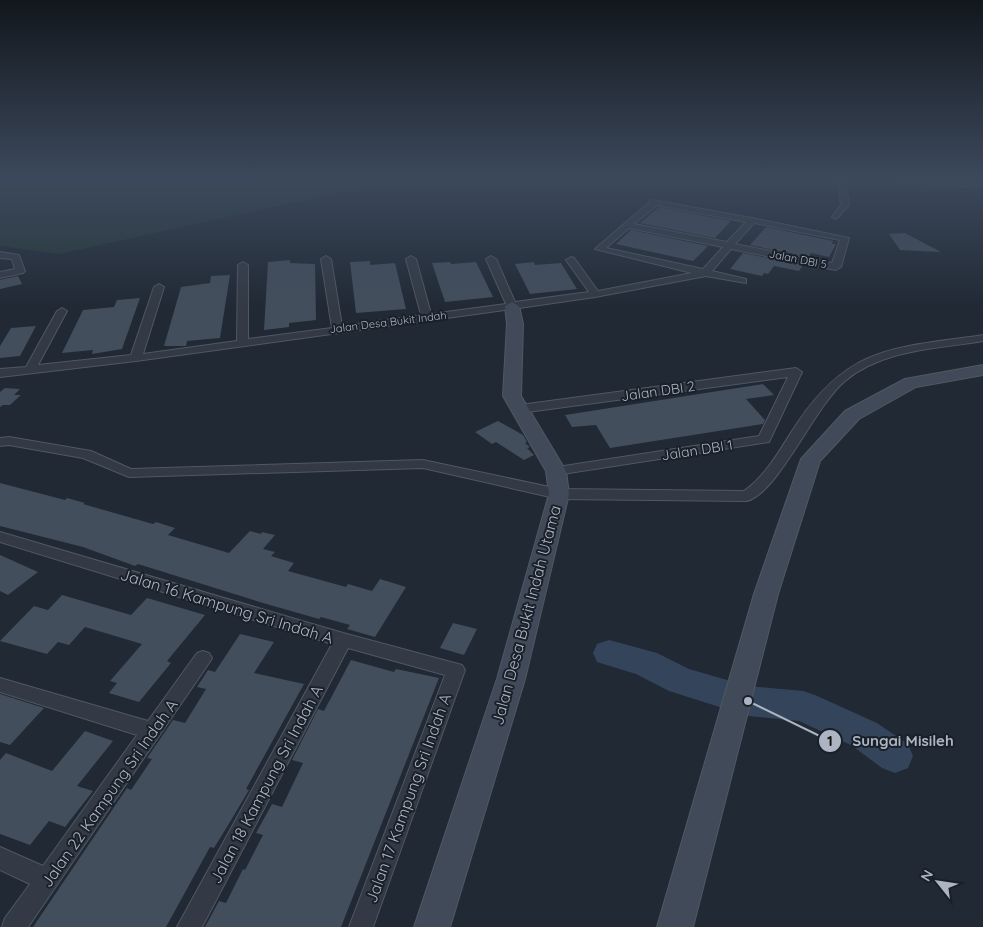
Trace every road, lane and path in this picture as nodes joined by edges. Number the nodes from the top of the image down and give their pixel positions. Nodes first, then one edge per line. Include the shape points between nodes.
1 (632, 221) edge
2 (751, 221) edge
3 (759, 221) edge
4 (628, 225) junction
5 (729, 245) junction
6 (0, 255) edge
7 (326, 259) dead end
8 (411, 259) dead end
9 (490, 259) dead end
10 (570, 260) dead end
11 (243, 265) dead end
12 (705, 272) junction
13 (0, 275) edge
14 (744, 281) dead end
15 (159, 287) dead end
16 (595, 294) junction
17 (512, 306) junction
18 (62, 310) dead end
19 (427, 317) junction
20 (337, 328) junction
21 (983, 338) edge
22 (242, 342) junction
23 (136, 358) junction
24 (30, 370) junction
25 (983, 370) edge
26 (796, 372) joint
27 (0, 373) edge
28 (520, 410) junction
29 (0, 442) edge
30 (557, 482) junction
31 (0, 537) edge
32 (343, 640) junction
33 (203, 658) dead end
34 (456, 670) joint
35 (1, 685) dead end
36 (152, 731) junction
37 (0, 858) edge
38 (47, 880) junction
39 (14, 927) edge
40 (189, 927) edge
41 (361, 927) edge
42 (432, 927) edge
43 (674, 927) edge

1 - 4 street
2 - 5 street
3 - 5 street, Jalan DBI 5 via 845,238 836,266
4 - 5 street, Jalan DBI 5
4 - 12 street via 600,249
5 - 12 street
6 - 13 street via 16,257 20,271
7 - 20 street
8 - 19 street
9 - 17 street
10 - 16 street
11 - 22 street
12 - 14 street
12 - 16 street, Jalan Desa Bukit Indah
15 - 23 street
16 - 17 street, Jalan Desa Bukit Indah
17 - 19 street, Jalan Desa Bukit Indah
17 - 28 street via 515,324 512,396
18 - 24 street
19 - 20 street, Jalan Desa Bukit Indah
20 - 22 street, Jalan Desa Bukit Indah
21 - 30 street via 899,351 862,362 843,375 813,408 770,477 748,496
22 - 23 street, Jalan Desa Bukit Indah
23 - 24 street, Jalan Desa Bukit Indah
24 - 27 street, Jalan Desa Bukit Indah
25 - 43 street via 911,383 852,415 811,459 766,594
26 - 28 street, Jalan DBI 2
26 - 30 street, Jalan DBI 1 via 764,440
28 - 30 street
29 - 30 street via 86,454 129,473 423,464
30 - 42 street, Jalan Desa Bukit Indah Utama via 511,679
31 - 32 street, Jalan 16 Kampung Sri Indah A
32 - 34 street, Jalan 16 Kampung Sri Indah A
32 - 40 street, Jalan 18 Kampung Sri Indah A
33 - 36 street, Jalan 22 Kampung Sri Indah A
34 - 41 street, Jalan 17 Kampung Sri Indah A
35 - 36 street
36 - 38 street, Jalan 22 Kampung Sri Indah A
37 - 38 street
38 - 39 street, Jalan 22 Kampung Sri Indah A

